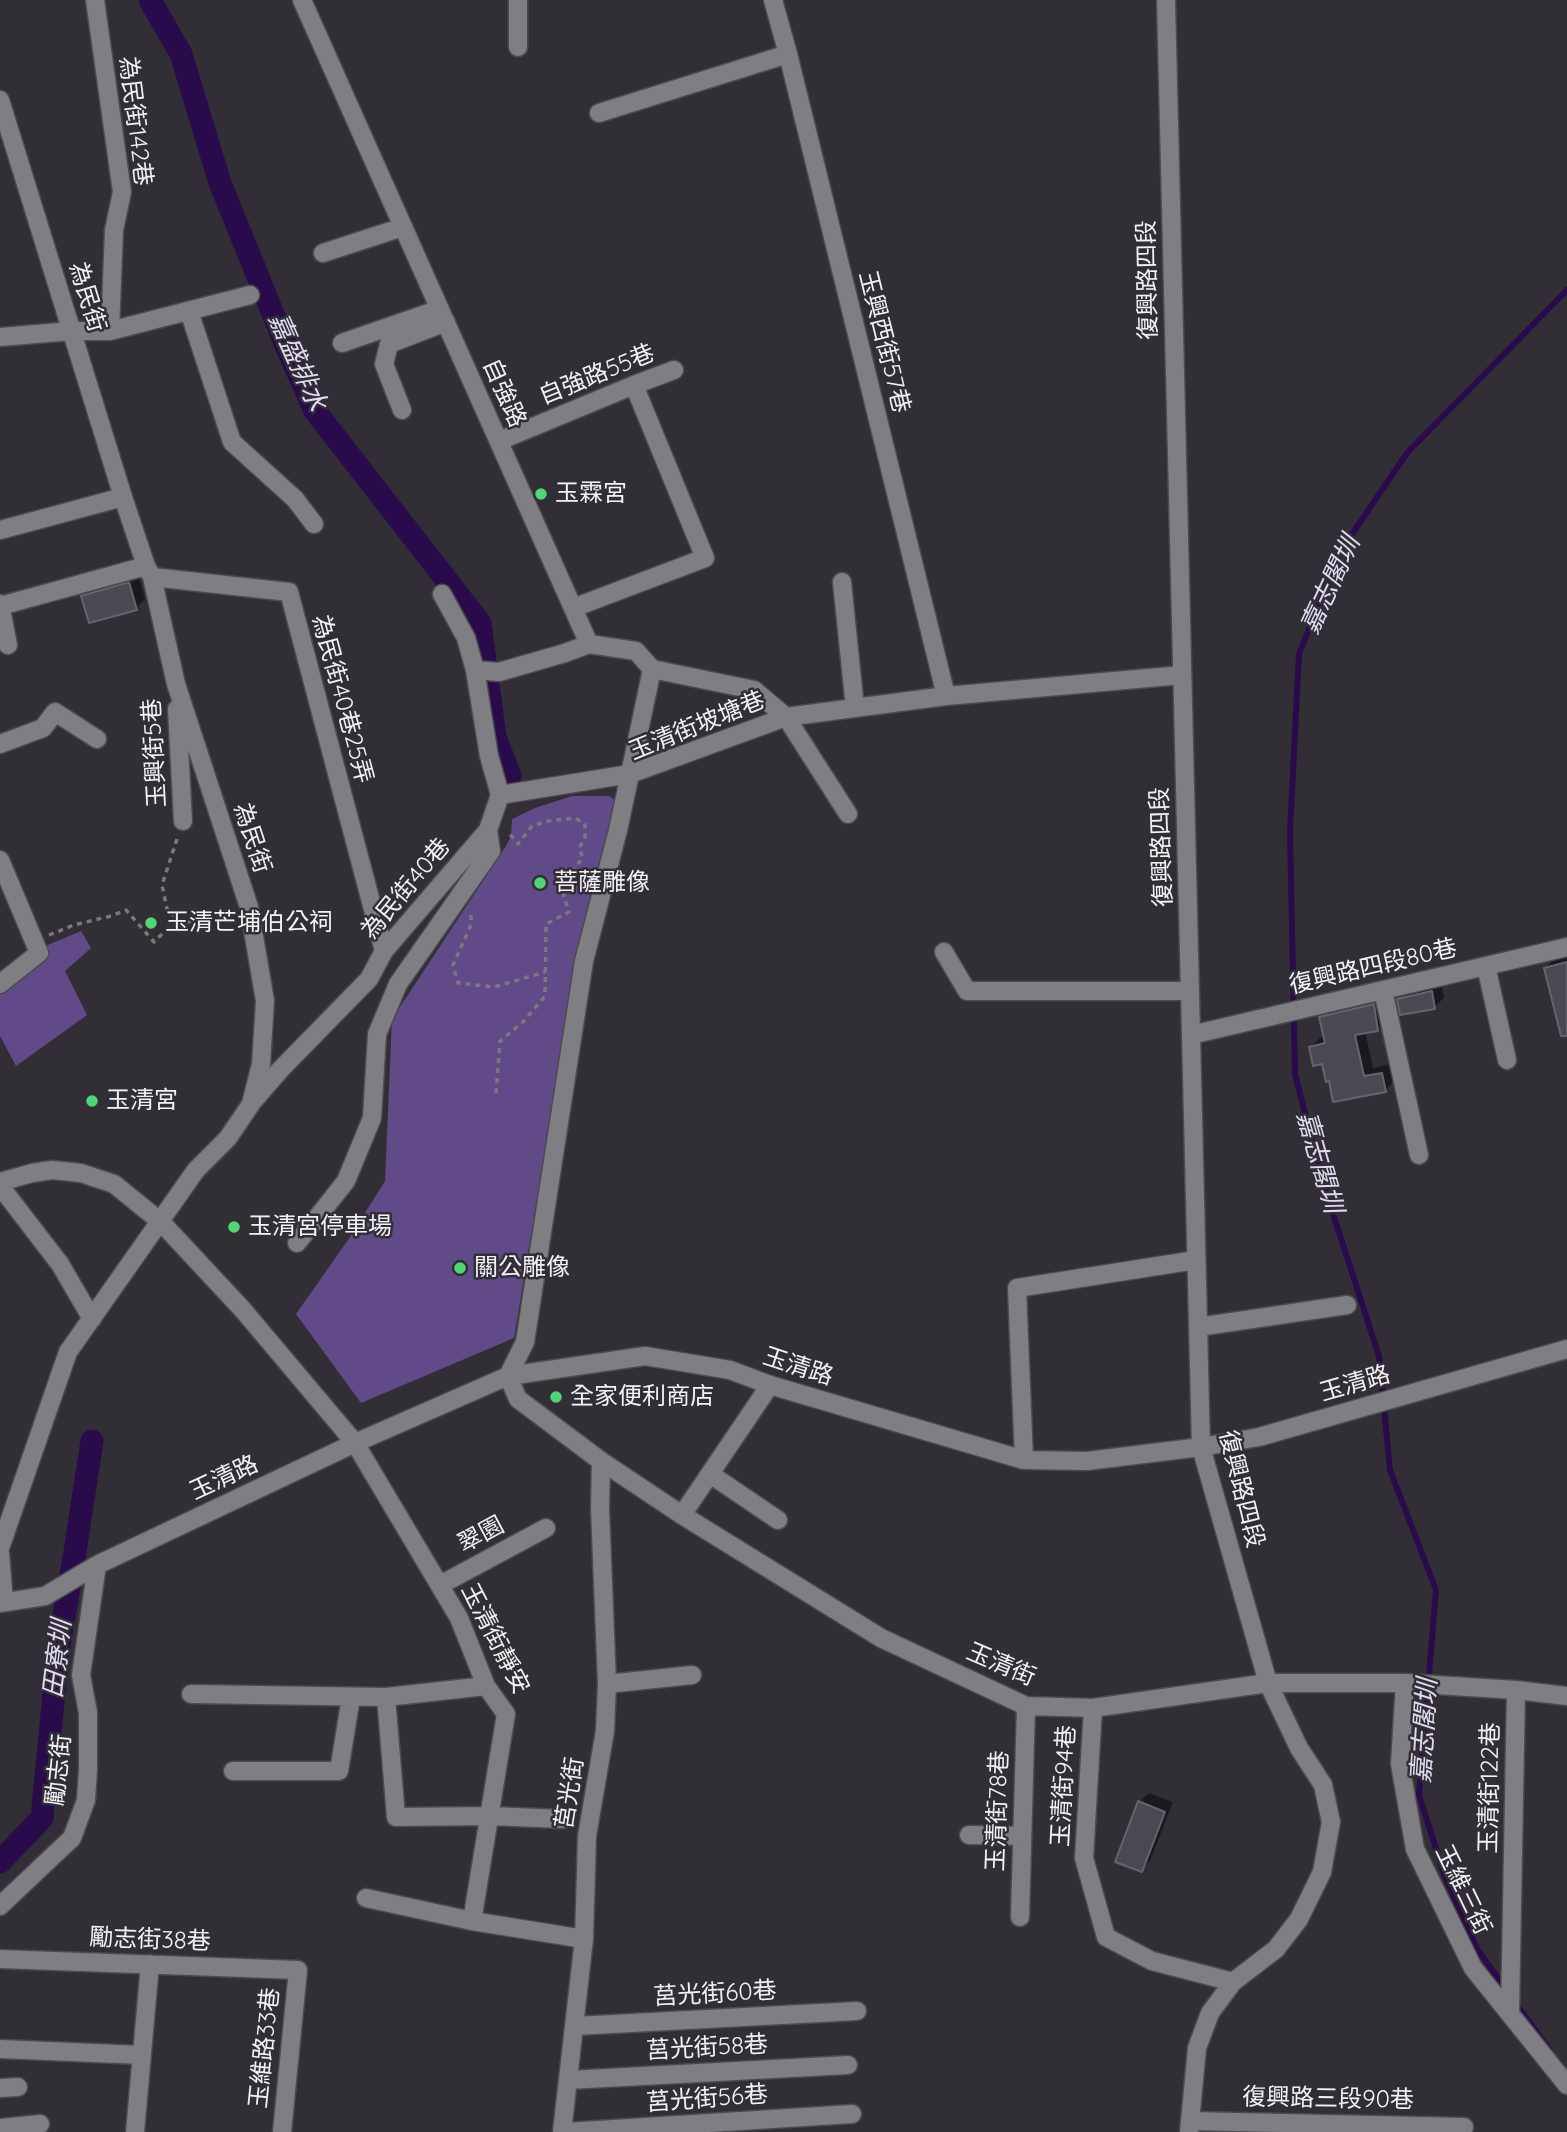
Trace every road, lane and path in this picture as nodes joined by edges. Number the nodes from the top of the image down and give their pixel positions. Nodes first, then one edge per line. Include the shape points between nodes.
1 (94, 0) edge
2 (302, 0) edge
3 (518, 0) edge
4 (773, 0) edge
5 (1166, 0) edge
6 (519, 47) dead end
7 (788, 54) junction
8 (0, 100) edge
9 (599, 113) dead end
10 (403, 226) junction
11 (323, 253) dead end
12 (250, 295) dead end
13 (189, 310) junction
14 (443, 316) junction
15 (72, 331) junction
16 (110, 331) junction
17 (0, 337) edge
18 (342, 343) dead end
19 (674, 370) dead end
20 (634, 385) junction
21 (402, 410) dead end
22 (499, 442) junction
23 (123, 496) junction
24 (314, 524) dead end
25 (0, 530) edge
26 (149, 571) junction
27 (842, 582) dead end
28 (442, 594) dead end
29 (0, 606) edge
30 (573, 608) junction
31 (589, 644) junction
32 (8, 645) dead end
33 (652, 669) junction
34 (475, 670) junction
35 (1182, 675) junction
36 (176, 684) junction
37 (946, 696) junction
38 (855, 708) junction
39 (786, 717) junction
40 (97, 739) dead end
41 (0, 744) edge
42 (630, 774) junction
43 (500, 795) junction
44 (848, 814) dead end
45 (183, 821) joint
46 (491, 822) junction
47 (0, 860) edge
48 (471, 907) dead end
49 (223, 918) dead end
50 (177, 919) junction
51 (34, 941) junction
52 (1567, 947) edge
53 (384, 951) junction
54 (944, 952) dead end
55 (1486, 966) junction
56 (545, 972) junction
57 (0, 984) edge
58 (1383, 990) junction
59 (1190, 991) junction
60 (1191, 1035) junction
61 (1507, 1060) dead end
62 (496, 1093) dead end
63 (251, 1104) junction
64 (1419, 1155) dead end
65 (0, 1184) edge
66 (161, 1222) junction
67 (297, 1243) dead end
68 (1196, 1261) junction
69 (1348, 1305) dead end
70 (92, 1319) junction
71 (1198, 1327) junction
72 (1567, 1349) edge
73 (508, 1376) junction
74 (770, 1385) junction
75 (355, 1443) junction
76 (1201, 1447) junction
77 (1024, 1460) junction
78 (601, 1461) junction
79 (710, 1474) junction
80 (682, 1515) junction
81 (778, 1520) dead end
82 (546, 1528) dead end
83 (0, 1551) edge
84 (97, 1565) junction
85 (440, 1585) junction
86 (2, 1602) edge
87 (692, 1675) dead end
88 (1268, 1683) junction
89 (607, 1684) junction
90 (1405, 1684) junction
91 (486, 1686) junction
92 (1516, 1690) junction
93 (191, 1694) dead end
94 (1567, 1696) edge
95 (351, 1697) junction
96 (386, 1697) junction
97 (1026, 1706) junction
98 (1093, 1708) junction
99 (233, 1771) dead end
100 (489, 1816) junction
101 (563, 1819) dead end
102 (969, 1835) dead end
103 (1022, 1836) junction
104 (366, 1898) dead end
105 (0, 1906) edge
106 (1020, 1917) dead end
107 (472, 1921) junction
108 (584, 1939) junction
109 (0, 1959) edge
110 (150, 1964) junction
111 (298, 1970) joint
112 (1233, 1982) junction
113 (857, 2011) dead end
114 (1510, 2014) junction
115 (575, 2026) junction
116 (0, 2049) edge
117 (142, 2056) junction
118 (848, 2064) dead end
119 (568, 2080) junction
120 (1567, 2085) edge
121 (852, 2114) dead end
122 (40, 2124) dead end
123 (1189, 2126) edge
124 (1464, 2127) dead end
125 (0, 2128) edge
126 (135, 2132) edge
127 (282, 2132) edge
128 (564, 2132) edge

1 - 16 street, 為民街142巷 via 122,192 114,230
2 - 10 street, 自強路
3 - 6 street
4 - 7 street, 玉興西街57巷
5 - 35 street, 復興路四段
7 - 9 street
7 - 37 street, 玉興西街57巷
8 - 15 street, 為民街
10 - 11 street
10 - 14 street, 自強路
12 - 13 street
13 - 16 street
13 - 24 street via 232,442 295,499
14 - 18 street
14 - 21 street via 389,344 384,364
14 - 22 street, 自強路
15 - 16 street
15 - 17 street
15 - 23 street, 為民街
19 - 20 street, 自強路55巷
20 - 22 street, 自強路55巷
20 - 30 street via 705,558
22 - 30 street, 自強路
23 - 25 street
23 - 26 street, 為民街
26 - 29 street
26 - 36 street, 為民街
26 - 53 street, 為民街40巷25弄 via 289,592
27 - 38 street
28 - 34 street via 466,638
29 - 32 street
30 - 31 street, 自強路
31 - 33 street via 636,651
31 - 34 street via 499,672
33 - 39 street via 754,690
33 - 42 street
34 - 43 street
35 - 37 street, 玉清街坡塘巷
35 - 59 street, 復興路四段
36 - 45 street, 玉興街5巷
36 - 63 street, 為民街 via 249,907 265,1001 261,1064
37 - 38 street, 玉清街坡塘巷
38 - 39 street, 玉清街坡塘巷
39 - 42 street, 玉清街坡塘巷
39 - 44 street
40 - 41 street via 55,712 43,728
42 - 43 street
42 - 73 street, 玉清街坡塘巷 via 584,961 525,1342
43 - 46 street, 為民街40巷
45 - 50 path via 162,885 167,909
46 - 53 street, 為民街40巷
46 - 56 path via 518,844 532,826 548,821 575,818 585,824 579,848 583,858 560,884 569,912 547,924
46 - 67 street via 491,851 398,984 377,1034 372,1118 346,1181
47 - 51 street
48 - 56 path via 471,925 453,965 458,983 494,987
49 - 50 path via 183,925
50 - 51 path via 154,942 126,910
51 - 57 street via 39,953
52 - 55 street, 復興路四段80巷
53 - 63 street, 為民街40巷 via 369,979
54 - 59 street via 967,991
55 - 58 street, 復興路四段80巷
55 - 61 street
56 - 62 path via 545,996 500,1041
58 - 60 street, 復興路四段80巷
58 - 64 street
59 - 60 street, 復興路四段
60 - 68 street, 復興路四段
63 - 66 street, 為民街 via 228,1139 196,1170
65 - 66 street, 玉清街靜安 via 52,1170 82,1173 114,1184
65 - 70 street via 60,1264
66 - 70 street, 為民街
66 - 75 street, 玉清街靜安 via 243,1310
68 - 71 street, 復興路四段
68 - 77 street via 1017,1288
69 - 71 street
70 - 83 street, 為民街 via 68,1352
71 - 76 street, 復興路四段
72 - 76 street, 玉清路 via 1259,1437
73 - 74 street, 玉清路 via 645,1356 730,1370
73 - 75 street, 玉清路
73 - 78 street, 玉清街 via 518,1399
74 - 77 street, 玉清路
74 - 79 street
75 - 84 street, 玉清路
75 - 85 street, 玉清街靜安
76 - 77 street, 玉清路 via 1087,1461
76 - 88 street, 復興路四段
78 - 80 street, 玉清街
78 - 89 street, 莒光街
79 - 80 street
79 - 81 street
80 - 97 street, 玉清街 via 881,1637
82 - 85 street, 翠園
83 - 86 street, 為民街
84 - 86 street, 玉清路 via 45,1596
84 - 105 street, 勵志街 via 80,1675 88,1713 86,1800 72,1838
85 - 91 street, 玉清街靜安 via 459,1618
87 - 89 street
88 - 90 street, 玉清街
88 - 98 street, 玉清街
88 - 112 street, 復興路四段 via 1299,1748 1323,1785 1331,1822 1322,1872 1299,1919 1276,1949
89 - 108 street, 莒光街 via 587,1836
90 - 92 street, 玉清街
90 - 114 street, 玉維三街 via 1400,1764 1415,1849 1474,1968
91 - 96 street
91 - 100 street, 玉清街靜安 via 506,1714
92 - 94 street, 玉清街
92 - 114 street, 玉清街122巷
93 - 95 street
95 - 96 street
95 - 99 street via 339,1771
96 - 100 street via 396,1817
97 - 98 street, 玉清街
97 - 103 street, 玉清街78巷
98 - 112 street, 玉清街94巷 via 1084,1858 1107,1937 1152,1961
100 - 101 street
100 - 107 street, 玉清街靜安
102 - 103 street
103 - 106 street, 玉清街78巷
104 - 107 street
107 - 108 street
108 - 115 street, 莒光街
109 - 110 street, 勵志街38巷
110 - 111 street, 勵志街38巷
110 - 117 street
111 - 127 street, 玉維路33巷
112 - 123 street, 復興路四段 via 1210,2013 1197,2048
113 - 115 street, 莒光街60巷
114 - 120 street, 玉維三街
115 - 119 street, 莒光街
116 - 117 street
117 - 126 street
118 - 119 street, 莒光街58巷
119 - 128 street, 莒光街
121 - 128 street, 莒光街56巷
122 - 125 street
123 - 124 street, 復興路三段90巷

